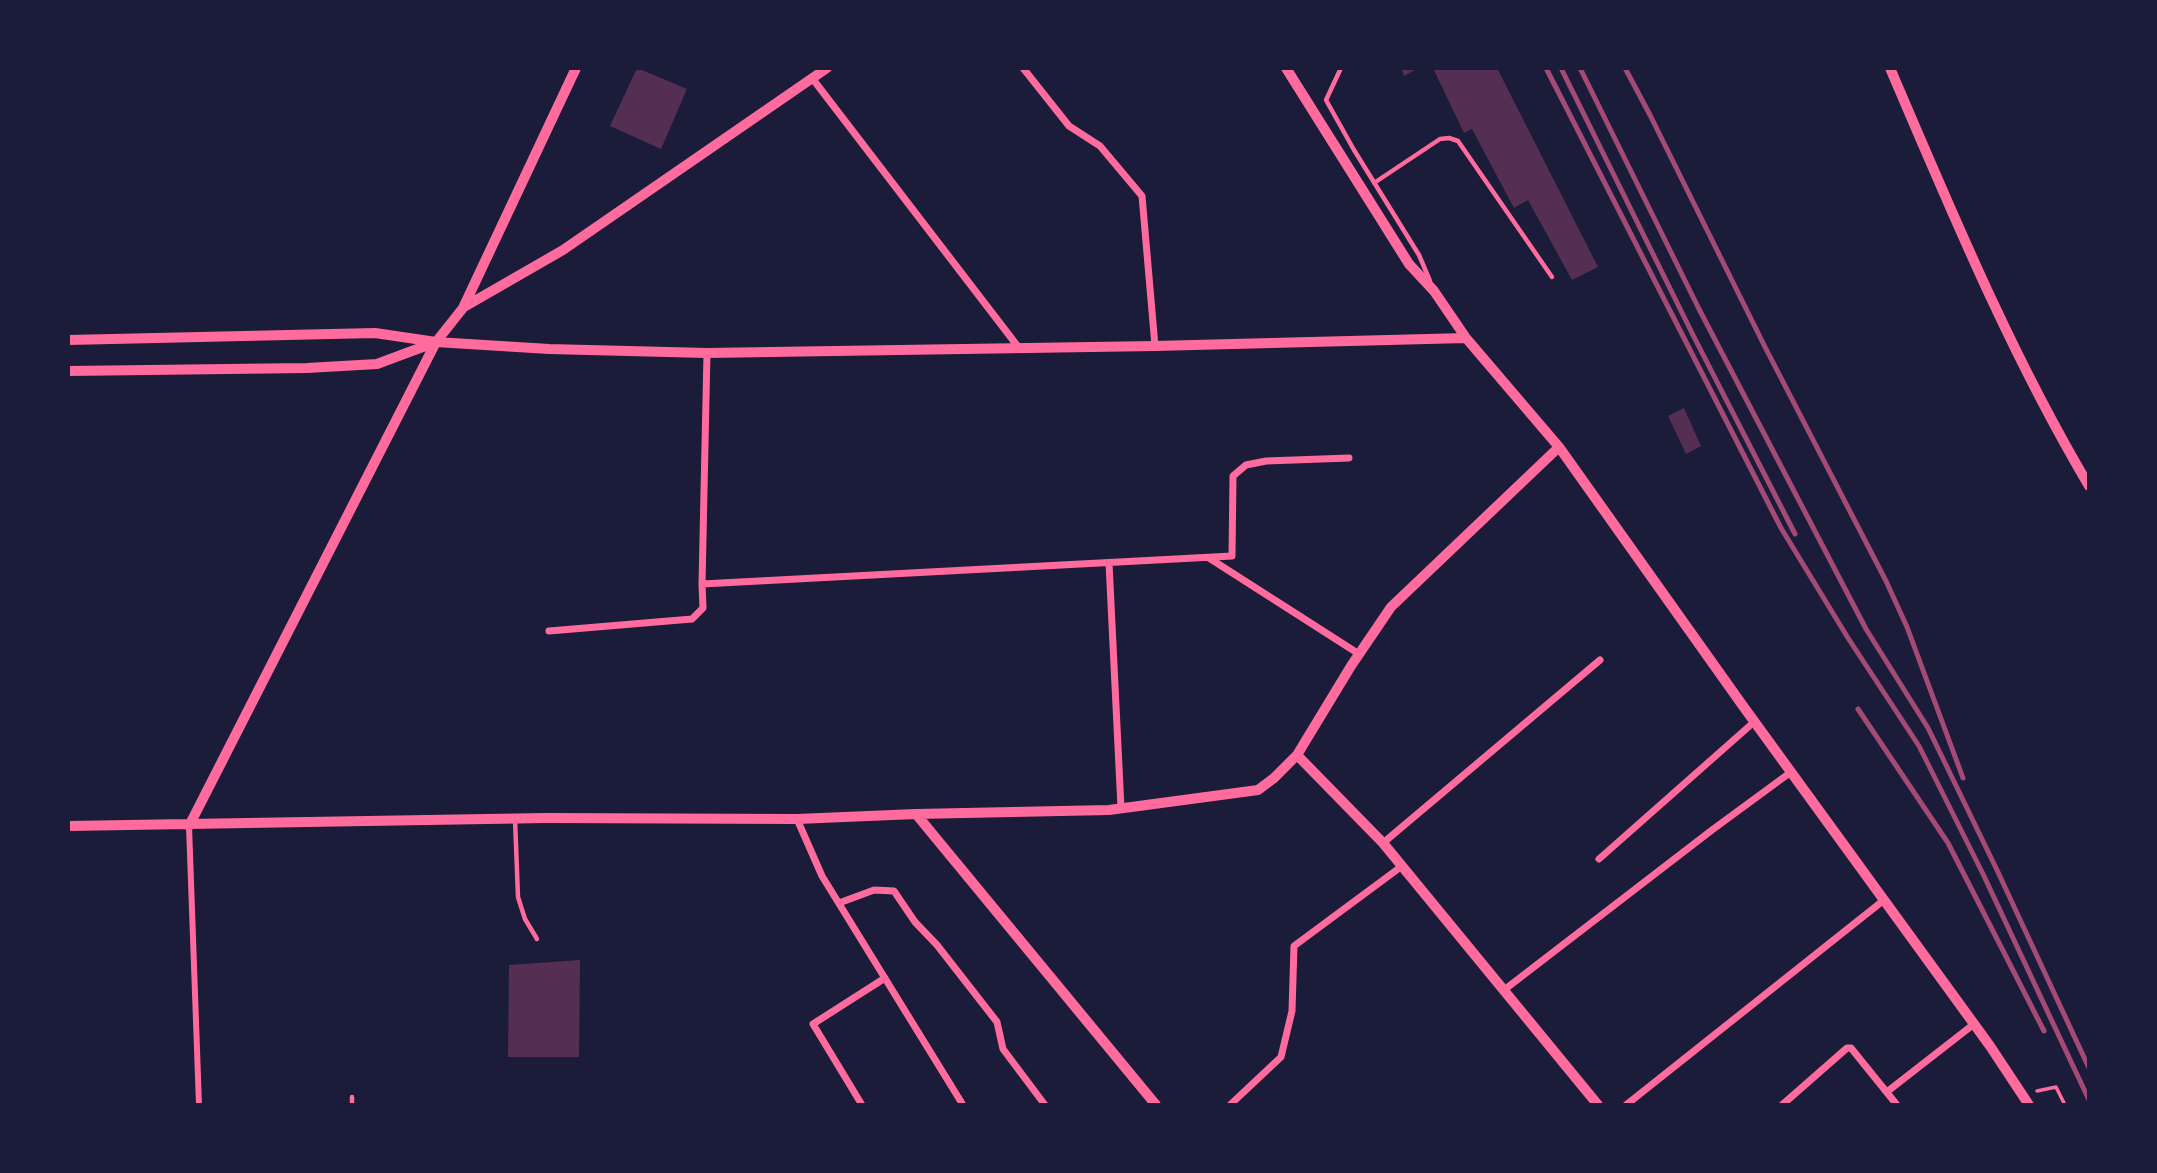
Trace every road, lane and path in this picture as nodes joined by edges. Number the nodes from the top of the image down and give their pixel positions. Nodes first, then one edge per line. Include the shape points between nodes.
1 (576, 68) edge
2 (827, 68) edge
3 (1023, 68) edge
4 (1286, 68) edge
5 (1341, 68) edge
6 (1890, 68) edge
7 (812, 78) junction
8 (1374, 183) junction
9 (1552, 278) dead end
10 (1434, 291) junction
11 (463, 308) junction
12 (1466, 338) junction
13 (68, 340) edge
14 (436, 342) junction
15 (1155, 346) junction
16 (1019, 348) junction
17 (707, 353) junction
18 (68, 371) edge
19 (1559, 447) junction
20 (1349, 458) dead end
21 (2089, 486) edge
22 (1208, 557) junction
23 (1109, 563) junction
24 (702, 584) junction
25 (549, 631) dead end
26 (1359, 654) junction
27 (1600, 660) dead end
28 (1754, 722) junction
29 (1297, 755) junction
30 (1791, 772) junction
31 (1121, 808) junction
32 (916, 814) junction
33 (515, 818) junction
34 (797, 819) junction
35 (68, 826) edge
36 (190, 826) junction
37 (1384, 843) junction
38 (1599, 859) dead end
39 (1402, 866) junction
40 (1884, 900) junction
41 (839, 903) junction
42 (537, 939) dead end
43 (885, 978) junction
44 (1504, 990) junction
45 (1974, 1024) junction
46 (2056, 1087) dead end
47 (1888, 1091) junction
48 (352, 1097) dead end
49 (199, 1105) edge
50 (352, 1105) edge
51 (862, 1105) edge
52 (963, 1105) edge
53 (1045, 1105) edge
54 (1156, 1105) edge
55 (1230, 1105) edge
56 (1598, 1105) edge
57 (1626, 1105) edge
58 (1782, 1105) edge
59 (1897, 1105) edge
60 (2029, 1105) edge
61 (2065, 1105) edge

1 - 11 street
2 - 7 street
3 - 15 street via 1069,126 1100,146 1142,196
4 - 10 street via 1409,264
5 - 8 lane via 1326,100
6 - 21 street via 2007,332
7 - 11 street via 563,250
7 - 16 street
8 - 9 lane via 1440,139 1458,141
8 - 10 lane via 1419,256
10 - 12 street
11 - 14 street
12 - 15 street
12 - 19 street
13 - 14 street via 375,333
14 - 17 street
14 - 18 street via 377,364
14 - 36 street
15 - 16 street
16 - 17 street
17 - 24 street
19 - 26 street via 1391,607
19 - 28 street
20 - 22 street via 1246,465 1233,476 1232,556
22 - 23 street
22 - 26 street
23 - 24 street
23 - 31 street
24 - 25 street via 703,608 692,619
26 - 29 street
27 - 37 street
28 - 30 street
28 - 38 street
29 - 31 street via 1258,790
29 - 37 street
30 - 40 street
30 - 44 street
31 - 32 street
32 - 34 street
32 - 54 street
33 - 34 street
33 - 36 street
33 - 42 lane via 518,897
34 - 41 street
35 - 36 street
36 - 49 street
37 - 39 street
39 - 44 street
39 - 55 street via 1294,946 1292,1011 1281,1057
40 - 45 street
40 - 57 street
41 - 43 street
41 - 53 street via 874,890 894,891 997,1022 1003,1049
43 - 51 street via 813,1024
43 - 52 street
44 - 56 street
45 - 47 street
45 - 60 street
46 - 61 path
47 - 58 street via 1847,1048
47 - 59 street
48 - 50 lane

